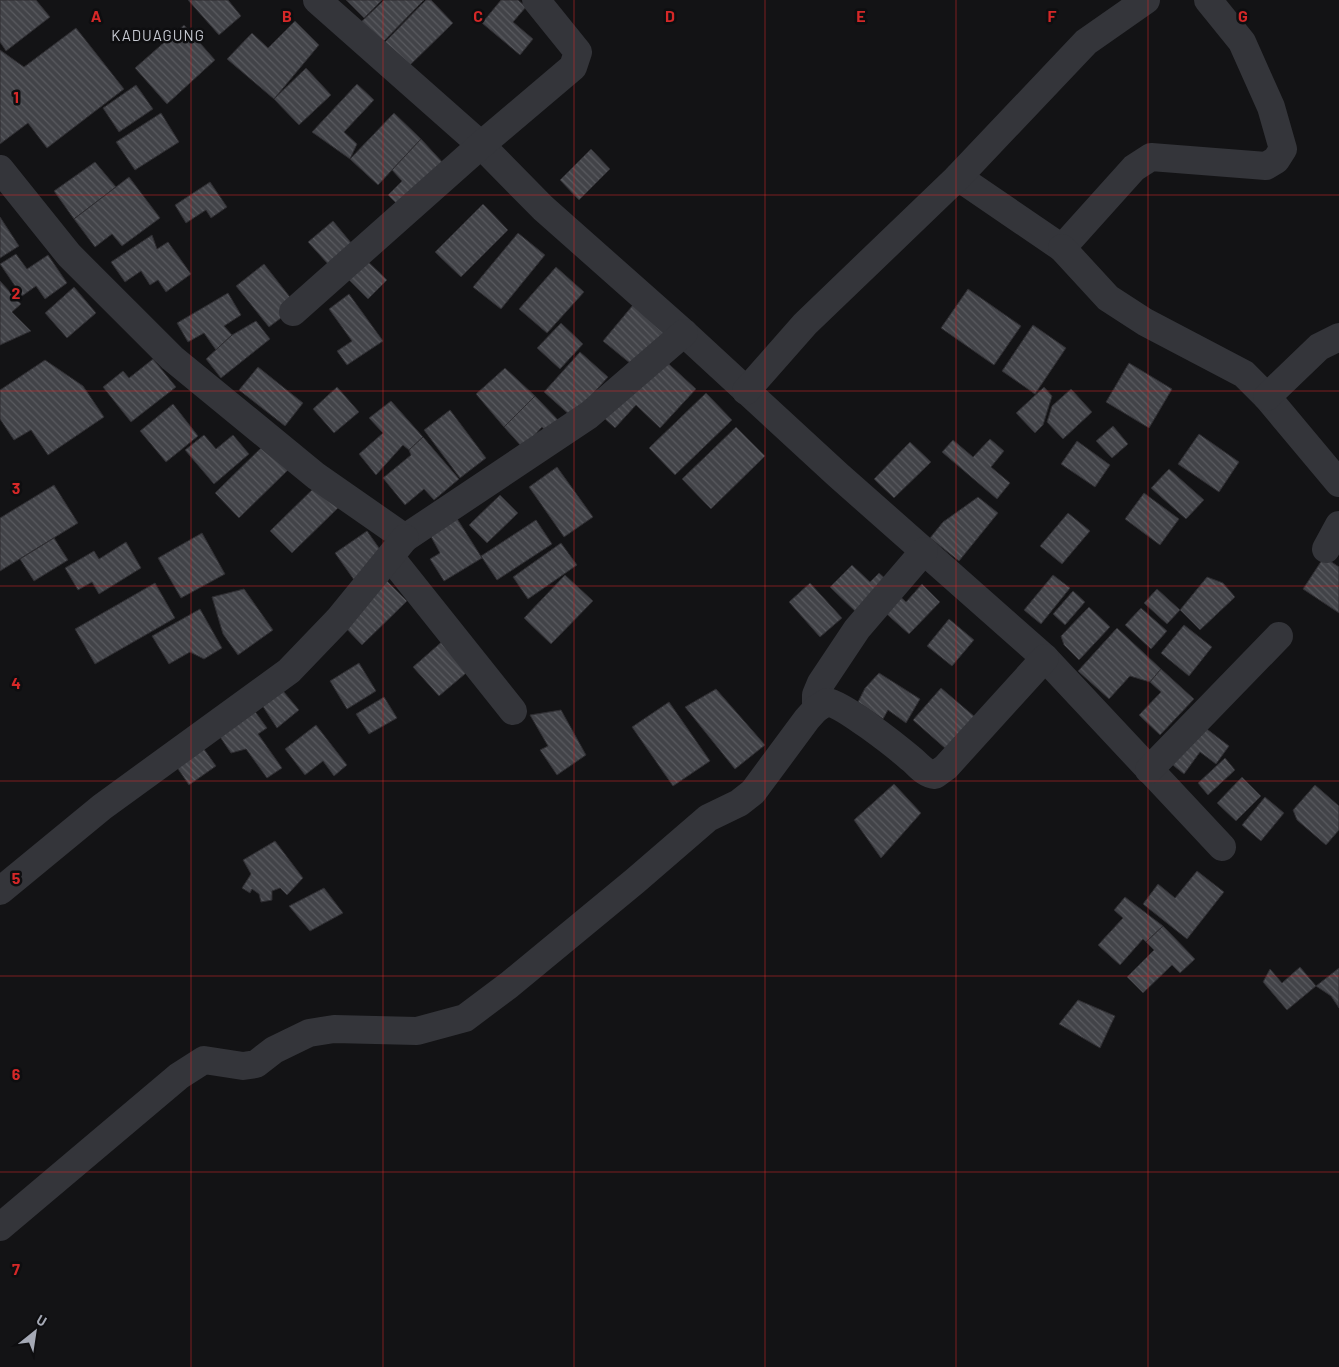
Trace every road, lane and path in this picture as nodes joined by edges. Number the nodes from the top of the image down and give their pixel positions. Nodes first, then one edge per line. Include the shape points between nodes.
1 (316, 0) edge
2 (536, 0) edge
3 (1146, 0) edge
4 (1208, 0) edge
5 (481, 145) junction
6 (0, 169) edge
7 (958, 177) junction
8 (1062, 248) junction
9 (293, 312) dead end
10 (684, 333) junction
11 (1339, 337) edge
12 (746, 391) junction
13 (1267, 397) junction
14 (1339, 483) edge
15 (1339, 525) edge
16 (398, 548) junction
17 (1326, 548) dead end
18 (924, 551) junction
19 (1280, 636) dead end
20 (1044, 658) junction
21 (816, 709) junction
22 (513, 711) dead end
23 (1149, 770) junction
24 (1222, 847) dead end
25 (0, 891) edge
26 (0, 1227) edge

1 - 5 street
2 - 5 street via 575,47 577,59 573,68
3 - 7 street via 1086,42
4 - 8 street via 1242,42 1271,107 1283,149 1276,160 1266,166 1146,159 1134,168
5 - 9 street
5 - 10 street via 543,208
6 - 16 street via 69,255 172,358
7 - 8 street
7 - 12 street via 805,324
8 - 13 street via 1108,298 1145,322 1237,370
10 - 12 street
10 - 16 street via 588,415
11 - 13 street via 1319,347
12 - 18 street
13 - 14 street
15 - 17 street
16 - 22 street
16 - 25 street via 338,620 289,671 102,807
18 - 20 street
18 - 21 street via 858,629 821,683 816,694
19 - 23 street
20 - 21 street via 946,767 935,775 924,771 841,707 827,702
20 - 23 street
21 - 26 street via 753,792 739,803 708,818 465,1018 417,1031 334,1029 309,1032 274,1050 256,1064 243,1066 204,1060 179,1076
23 - 24 street

